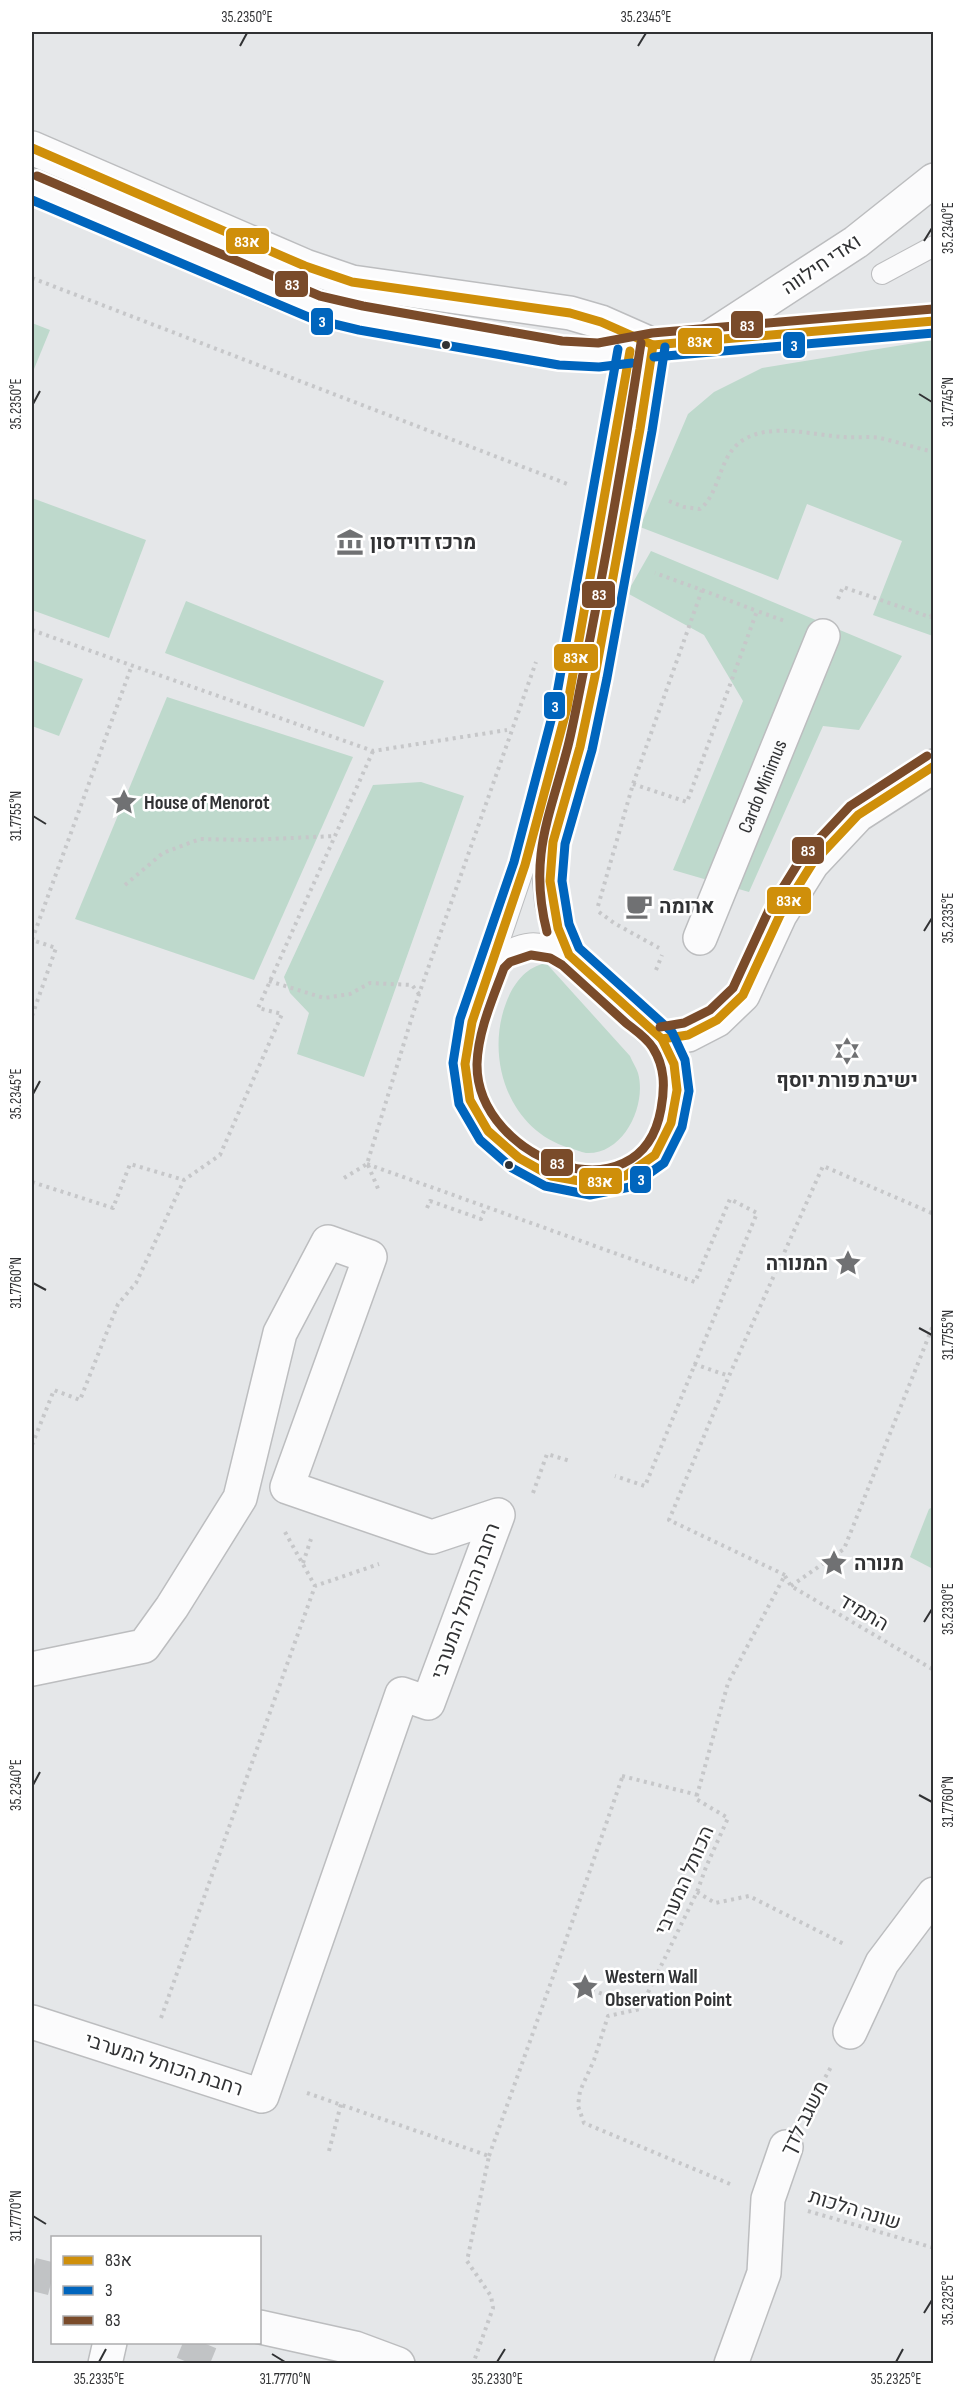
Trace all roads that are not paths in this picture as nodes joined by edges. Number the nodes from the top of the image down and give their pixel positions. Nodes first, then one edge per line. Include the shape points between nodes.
1 (32, 148) edge
2 (932, 184) edge
3 (32, 187) edge
4 (933, 246) edge
5 (882, 274) dead end
6 (933, 321) edge
7 (703, 342) junction
8 (642, 348) junction
9 (823, 636) dead end
10 (933, 766) edge
11 (700, 938) dead end
12 (569, 955) junction
13 (494, 961) junction
14 (662, 1039) junction
15 (32, 1669) edge
16 (933, 1894) edge
17 (32, 2022) edge
18 (850, 2032) road end
19 (786, 2147) road end
20 (261, 2326) edge
21 (110, 2344) edge
22 (105, 2364) edge
23 (398, 2364) edge
24 (731, 2364) edge

1 - 8 street via 305,266 352,282 570,313 601,322
2 - 7 street, ואדי חילווה via 856,242
3 - 8 street via 316,307 561,353 599,355
4 - 5 lane
6 - 7 street
7 - 8 street
8 - 12 street via 640,429 593,686 553,842 552,902
8 - 13 lane via 604,498 567,708 525,865
9 - 11 street, Cardo Minimus
10 - 14 street via 858,815 812,864 780,915 743,995 717,1020 688,1035
12 - 13 lane via 542,943 529,943 504,952
12 - 14 street
13 - 14 lane via 472,1022 465,1064 470,1100 488,1131 519,1158 550,1176 591,1183 607,1181 625,1176 655,1155 671,1123 677,1090 674,1064
15 - 17 street, רחבת הכותל המערבי via 144,1646 240,1498 280,1333 328,1242 370,1257 287,1487 432,1537 498,1515 428,1702 402,1694 262,2096
16 - 18 street via 882,1962
19 - 24 street, משגב לדך via 768,2199 764,2273
20 - 23 street via 355,2348
21 - 22 street

